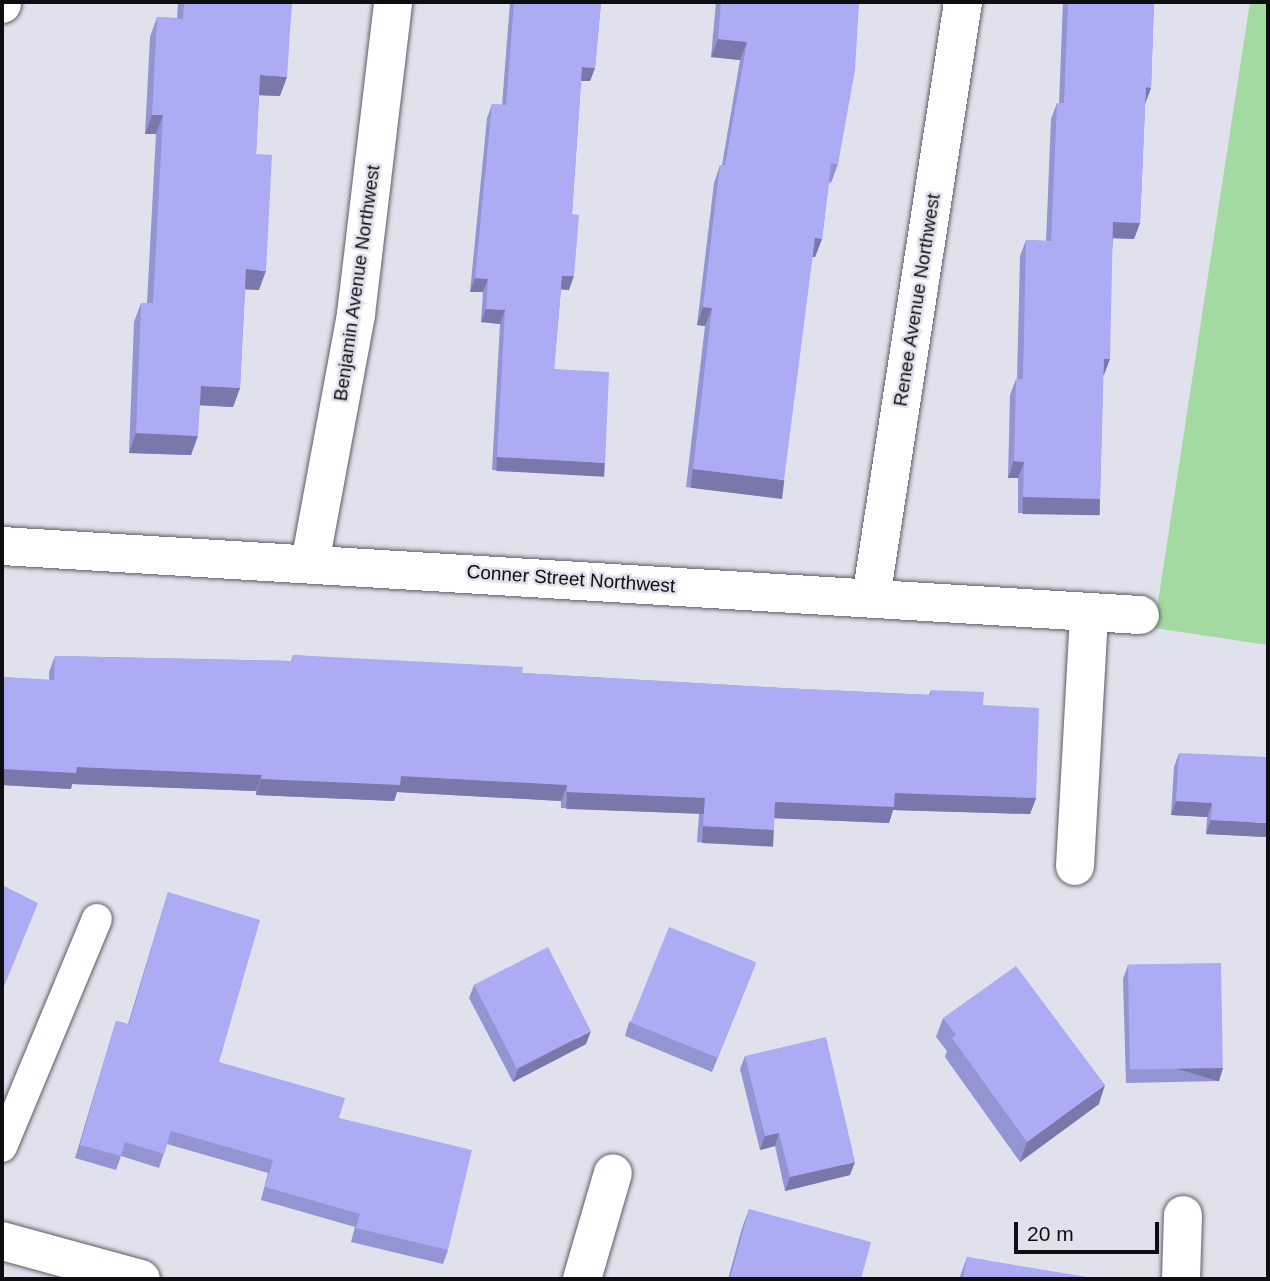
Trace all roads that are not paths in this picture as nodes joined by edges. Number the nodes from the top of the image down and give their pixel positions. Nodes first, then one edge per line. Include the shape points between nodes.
1 (393, 2) edge
2 (963, 2) edge
3 (2, 546) edge
4 (310, 563) junction
5 (872, 598) junction
6 (1089, 612) junction
7 (1140, 615) dead end
8 (1075, 866) dead end
9 (97, 919) dead end
10 (2, 1147) edge
11 (612, 1173) dead end
12 (1183, 1215) dead end
13 (2, 1241) edge
14 (141, 1279) edge
15 (582, 1279) edge
16 (1181, 1279) edge

1 - 4 street, Benjamin Avenue Northwest via 356,314
2 - 5 street, Renee Avenue Northwest
3 - 4 street, Conner Street Northwest
4 - 5 street, Conner Street Northwest
5 - 6 street, Conner Street Northwest
6 - 7 street, Conner Street Northwest
6 - 8 street
9 - 10 lane
11 - 15 street
12 - 16 street
13 - 14 street

